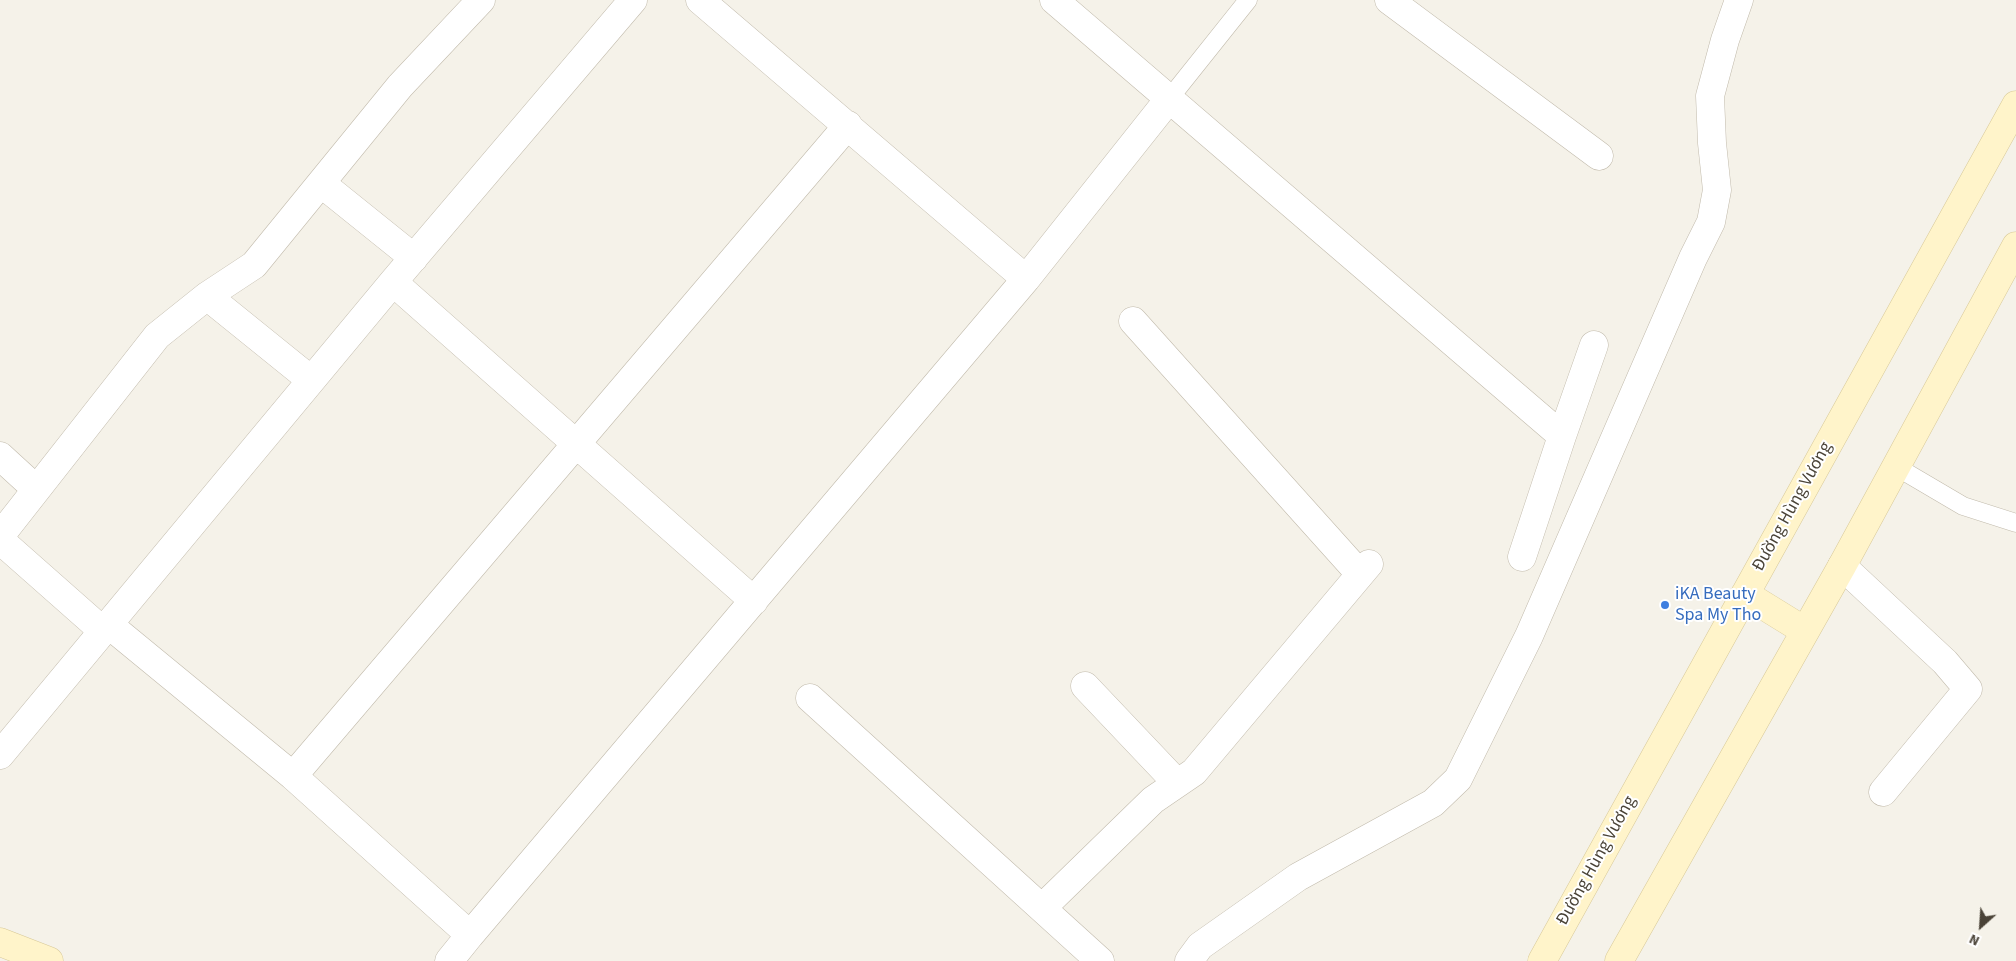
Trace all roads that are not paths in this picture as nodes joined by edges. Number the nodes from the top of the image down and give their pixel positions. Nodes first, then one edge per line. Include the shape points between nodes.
1 (481, 0) edge
2 (633, 0) edge
3 (700, 0) edge
4 (1054, 0) edge
5 (1248, 0) edge
6 (1389, 0) edge
7 (1739, 0) edge
8 (1169, 99) junction
9 (2016, 105) edge
10 (848, 125) junction
11 (1600, 156) dead end
12 (322, 184) junction
13 (2016, 246) edge
14 (414, 258) junction
15 (1026, 279) junction
16 (393, 282) junction
17 (206, 296) junction
18 (1133, 321) dead end
19 (1594, 345) dead end
20 (311, 380) junction
21 (1562, 436) junction
22 (576, 443) junction
23 (0, 456) edge
24 (1895, 466) junction
25 (36, 489) junction
26 (2016, 523) edge
27 (0, 536) edge
28 (0, 540) edge
29 (1522, 557) dead end
30 (1842, 566) junction
31 (1745, 594) junction
32 (754, 601) junction
33 (105, 627) junction
34 (1805, 630) junction
35 (1085, 686) dead end
36 (810, 698) dead end
37 (0, 755) edge
38 (293, 776) junction
39 (1177, 783) junction
40 (1884, 792) dead end
41 (1042, 908) junction
42 (470, 935) junction
43 (0, 942) edge
44 (49, 961) edge
45 (449, 961) edge
46 (1100, 961) edge
47 (1190, 961) edge
48 (1542, 961) edge
49 (1619, 961) edge

1 - 12 street via 400,86
2 - 14 street
3 - 10 street
4 - 8 street
5 - 8 lane
6 - 11 street
7 - 47 street via 1710,96 1717,190 1711,222 1529,636 1458,779 1433,803 1298,877 1200,946
8 - 15 street
8 - 21 street
9 - 31 main road, Đường Hùng Vương
10 - 15 street
10 - 22 street
12 - 14 street
12 - 17 street via 254,265
13 - 24 main road
14 - 16 street
15 - 32 street
16 - 20 street
16 - 22 street
17 - 20 street
17 - 25 street via 157,336
18 - 39 street via 1364,569 1210,755 1194,772
19 - 21 street
20 - 33 street
21 - 29 street
22 - 32 street
22 - 38 street
23 - 25 street
24 - 26 lane via 1963,506
24 - 30 main road
25 - 27 street
28 - 33 street
30 - 34 main road
30 - 40 street via 1945,662 1968,689
31 - 34 main road
31 - 48 main road, Đường Hùng Vương
32 - 42 street
33 - 37 street
33 - 38 street
34 - 49 main road
35 - 39 street
36 - 41 street
38 - 42 street
39 - 41 street via 1153,800
41 - 46 street
42 - 45 street
43 - 44 main road

